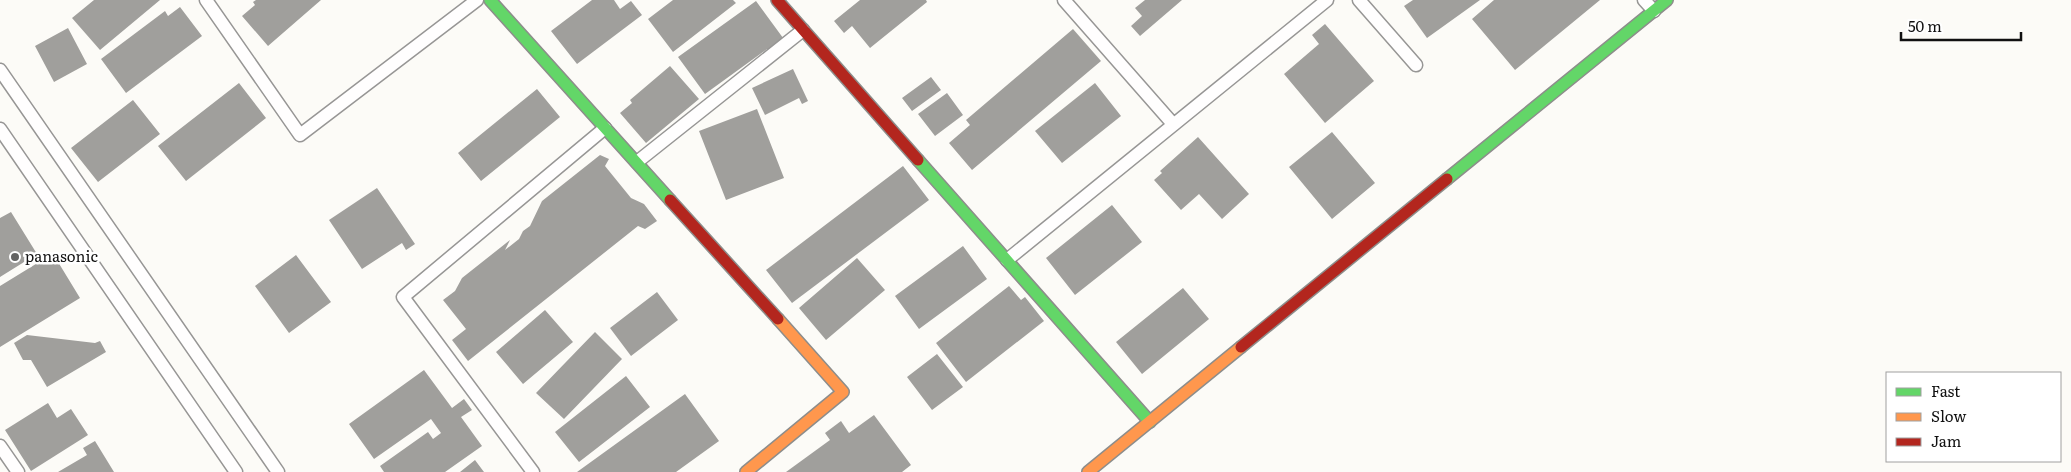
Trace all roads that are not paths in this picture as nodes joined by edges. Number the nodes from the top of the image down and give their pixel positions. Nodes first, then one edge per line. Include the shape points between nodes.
1 (206, 0) edge
2 (477, 0) edge
3 (490, 0) edge
4 (777, 0) edge
5 (1064, 0) edge
6 (1327, 0) edge
7 (1359, 0) edge
8 (1644, 0) edge
9 (1667, 0) edge
10 (1654, 10) junction
11 (803, 30) junction
12 (1416, 65) dead end
13 (0, 70) edge
14 (1173, 124) junction
15 (0, 128) edge
16 (605, 128) junction
17 (637, 162) junction
18 (1006, 260) junction
19 (1150, 422) junction
20 (0, 446) edge
21 (18, 472) edge
22 (236, 472) edge
23 (278, 472) edge
24 (532, 472) edge
25 (746, 472) edge
26 (1088, 472) edge

1 - 2 street via 300,135
3 - 16 street
4 - 11 street
5 - 14 street
6 - 14 street
7 - 12 street
8 - 10 street
9 - 10 street
10 - 19 street
11 - 17 street
11 - 18 street
13 - 23 street
14 - 18 street
15 - 22 street
16 - 17 street
16 - 24 street via 403,297
17 - 25 street via 843,392
18 - 19 street
19 - 26 street
20 - 21 street

